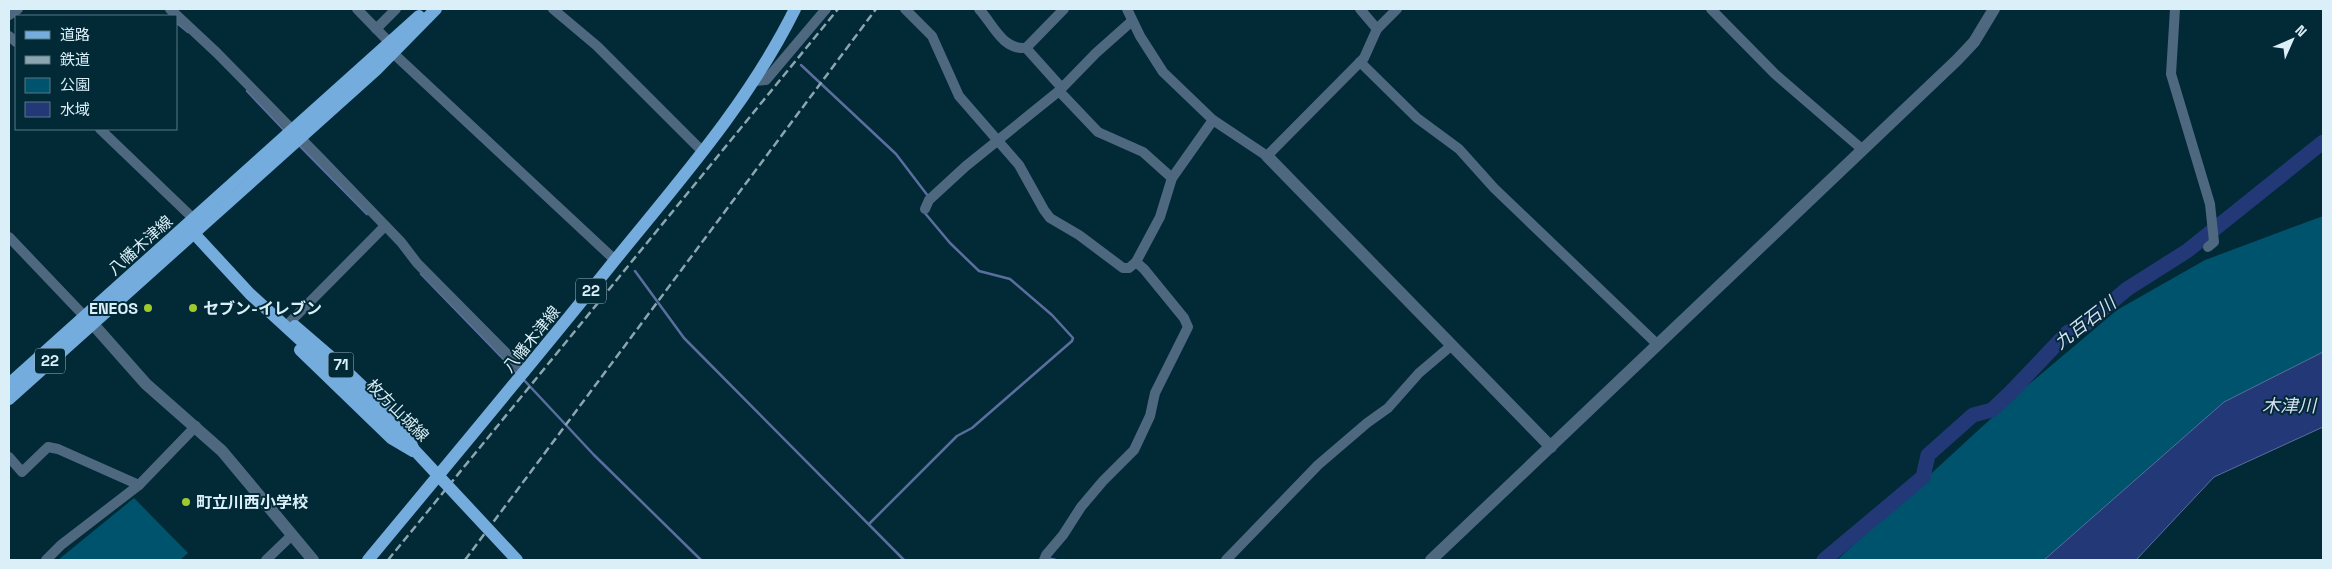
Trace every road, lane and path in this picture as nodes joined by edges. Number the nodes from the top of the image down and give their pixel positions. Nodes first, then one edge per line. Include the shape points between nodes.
1 (18, 9) edge
2 (357, 9) edge
3 (396, 9) edge
4 (426, 9) edge
5 (436, 9) edge
6 (553, 9) edge
7 (795, 9) edge
8 (826, 9) edge
9 (904, 9) edge
10 (979, 9) edge
11 (1064, 9) edge
12 (1126, 9) edge
13 (1360, 9) edge
14 (1397, 9) edge
15 (1711, 9) edge
16 (1994, 9) edge
17 (2175, 9) edge
18 (9, 16) edge
19 (178, 17) edge
20 (1132, 21) junction
21 (376, 29) junction
22 (1378, 29) junction
23 (392, 48) junction
24 (1026, 48) junction
25 (1360, 62) junction
26 (754, 81) junction
27 (1060, 89) junction
28 (1213, 120) junction
29 (101, 130) edge
30 (296, 134) junction
31 (998, 139) junction
32 (1862, 150) junction
33 (703, 152) junction
34 (1267, 156) junction
35 (1172, 178) junction
36 (925, 209) dead end
37 (194, 226) junction
38 (385, 226) junction
39 (9, 237) edge
40 (2211, 244) dead end
41 (615, 260) junction
42 (1136, 262) junction
43 (250, 294) junction
44 (89, 320) junction
45 (290, 322) junction
46 (1452, 345) junction
47 (1658, 345) junction
48 (524, 372) junction
49 (9, 384) edge
50 (9, 399) edge
51 (196, 426) junction
52 (1551, 446) junction
53 (414, 452) junction
54 (9, 457) edge
55 (437, 476) junction
56 (138, 485) junction
57 (290, 536) junction
58 (46, 560) edge
59 (266, 560) edge
60 (313, 560) edge
61 (368, 560) edge
62 (518, 560) edge
63 (1044, 560) edge
64 (1226, 560) edge
65 (1431, 560) edge

1 - 18 street
2 - 21 street
3 - 21 street
4 - 23 main road, 八幡木津線 / 22
5 - 23 main road, 八幡木津線 / 22
6 - 33 street via 597,46
7 - 26 main road, 八幡木津線 / 22
8 - 26 street via 766,80
9 - 31 street via 936,42 958,96
10 - 24 street via 1004,42 1015,48
11 - 24 street
12 - 20 street
13 - 22 street
14 - 22 street
15 - 32 street via 1775,74
16 - 32 street via 1967,50
17 - 40 street via 2171,74 2210,204
19 - 30 street
20 - 27 street
20 - 28 street via 1163,72
21 - 23 street
22 - 25 street
23 - 30 main road, 八幡木津線 / 22
23 - 41 street
24 - 27 street
25 - 34 street
25 - 47 street via 1417,118 1459,149 1494,188
26 - 33 main road, 八幡木津線 / 22
27 - 31 street
27 - 35 street via 1098,132 1143,152
28 - 34 street
28 - 35 street
29 - 37 street
30 - 37 main road, 八幡木津線 / 22
30 - 38 street
31 - 36 street via 930,200
31 - 42 street via 1050,218 1123,268 1129,268
32 - 47 street
33 - 41 main road, 八幡木津線 / 22
34 - 46 street
35 - 42 street via 1160,217
37 - 43 main road, 枚方山城線 / 71
37 - 44 main road, 八幡木津線 / 22
38 - 45 street
38 - 48 street
39 - 44 street
41 - 48 main road, 八幡木津線 / 22
42 - 63 street via 1188,327 1155,393 1150,416 1134,450 1081,507
43 - 45 main road, 71
43 - 53 main road, 71 via 318,370 391,438
43 - 62 main road, 枚方山城線 / 71, bridge via 378,411
44 - 49 main road, 八幡木津線 / 22
44 - 50 main road, 八幡木津線 / 22
44 - 51 street via 146,384
45 - 53 main road, 71 via 338,362 404,426
46 - 52 street
46 - 64 street via 1419,373 1388,408 1318,465
47 - 52 street
48 - 55 main road, 八幡木津線 / 22
51 - 56 street
51 - 57 street via 233,463
52 - 65 street
53 - 55 main road, 71
54 - 56 street via 22,472 48,447 58,449
55 - 61 main road, 八幡木津線 / 22
56 - 58 street
57 - 59 street
57 - 60 street

